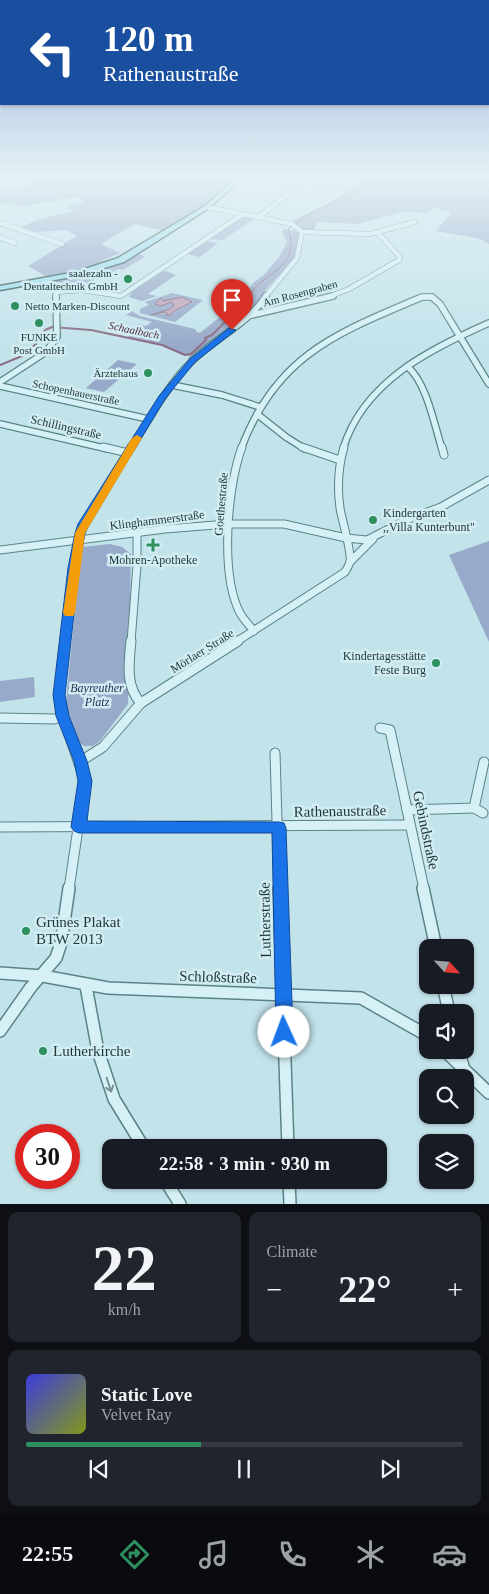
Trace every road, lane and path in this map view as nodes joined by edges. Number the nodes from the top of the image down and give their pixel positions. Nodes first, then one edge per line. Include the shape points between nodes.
1 (33, 234) edge
2 (163, 234) edge
3 (214, 234) edge
4 (302, 234) edge
5 (379, 234) edge
6 (0, 238) edge
7 (15, 243) dead end
8 (62, 244) dead end
9 (46, 280) junction
10 (0, 288) edge
11 (56, 292) junction
12 (252, 316) junction
13 (489, 323) edge
14 (461, 335) junction
15 (408, 367) junction
16 (0, 384) edge
17 (489, 384) edge
18 (172, 385) junction
19 (258, 410) junction
20 (148, 419) junction
21 (0, 424) edge
22 (442, 452) dead end
23 (128, 453) junction
24 (340, 460) junction
25 (489, 480) edge
26 (228, 524) junction
27 (137, 532) junction
28 (346, 538) junction
29 (373, 539) junction
30 (78, 541) junction
31 (0, 550) edge
32 (350, 562) junction
33 (254, 631) junction
34 (141, 703) junction
35 (62, 716) junction
36 (0, 718) edge
37 (380, 728) dead end
38 (275, 752) dead end
39 (81, 761) junction
40 (484, 762) dead end
41 (474, 808) junction
42 (407, 810) junction
43 (484, 813) dead end
44 (410, 825) junction
45 (0, 827) edge
46 (79, 827) junction
47 (279, 828) junction
48 (434, 939) edge
49 (0, 973) edge
50 (40, 976) junction
51 (86, 986) junction
52 (283, 994) junction
53 (0, 1031) edge
54 (419, 1031) edge
55 (455, 1059) edge
56 (461, 1059) edge
57 (463, 1066) junction
58 (489, 1093) edge
59 (138, 1139) edge
60 (288, 1139) edge
61 (171, 1189) edge
62 (289, 1189) edge
63 (180, 1204) edge
64 (290, 1204) edge

1 - 8 street
2 - 9 main road via 121,260
3 - 11 street via 121,296 82,290
4 - 12 street via 297,258
5 - 12 street, Am Rosengraben via 400,259 333,296
6 - 7 street
9 - 10 main road
9 - 11 street
11 - 16 street via 57,337 46,352
12 - 18 street via 192,360
13 - 14 street
14 - 15 street
14 - 17 street
14 - 19 street, Goethestraße via 440,304 432,297 422,297 316,346 286,374
15 - 22 street via 422,383
15 - 24 street via 366,403 348,433
16 - 20 street, Schopenhauerstraße
18 - 19 street via 222,395
18 - 20 street
19 - 24 street via 296,445 319,456
19 - 26 street, Goethestraße via 233,475
20 - 23 street
21 - 23 street, Schillingstraße
23 - 30 street via 84,524
24 - 28 street via 338,503
25 - 29 street
26 - 27 street, Klinghammerstraße
26 - 28 street, Klinghammerstraße via 284,524
26 - 33 street, Goethestraße via 230,576 236,603 241,617
27 - 30 street, Klinghammerstraße
27 - 34 street via 129,668 131,688
28 - 29 street
28 - 32 street
29 - 32 street
30 - 31 street, Klinghammerstraße
30 - 35 street via 59,695
32 - 33 street, Mörlaer Straße via 345,572
33 - 34 street, Mörlaer Straße
34 - 39 street, Mörlaer Straße via 103,748
35 - 36 street via 54,719
35 - 39 street
37 - 42 street, Gebindstraße via 390,730
38 - 47 street, Lutherstraße
39 - 46 street via 85,781
40 - 41 street
41 - 42 street
41 - 43 street
42 - 44 street, Gebindstraße
44 - 47 street, Rathenaustraße
44 - 48 street, Gebindstraße
45 - 46 street, Rathenaustraße
46 - 47 street, Rathenaustraße
46 - 50 street via 61,943 56,958
47 - 52 street, Lutherstraße
49 - 50 street, Schloßstraße
50 - 51 street, Schloßstraße
50 - 53 street
51 - 52 street, Schloßstraße
51 -> 59 street via 98,1051 114,1099
52 - 54 street, Schloßstraße via 361,998
52 - 60 street, Lutherstraße
55 - 57 street
56 - 57 street
57 - 58 street
61 - 63 street
62 - 64 street

